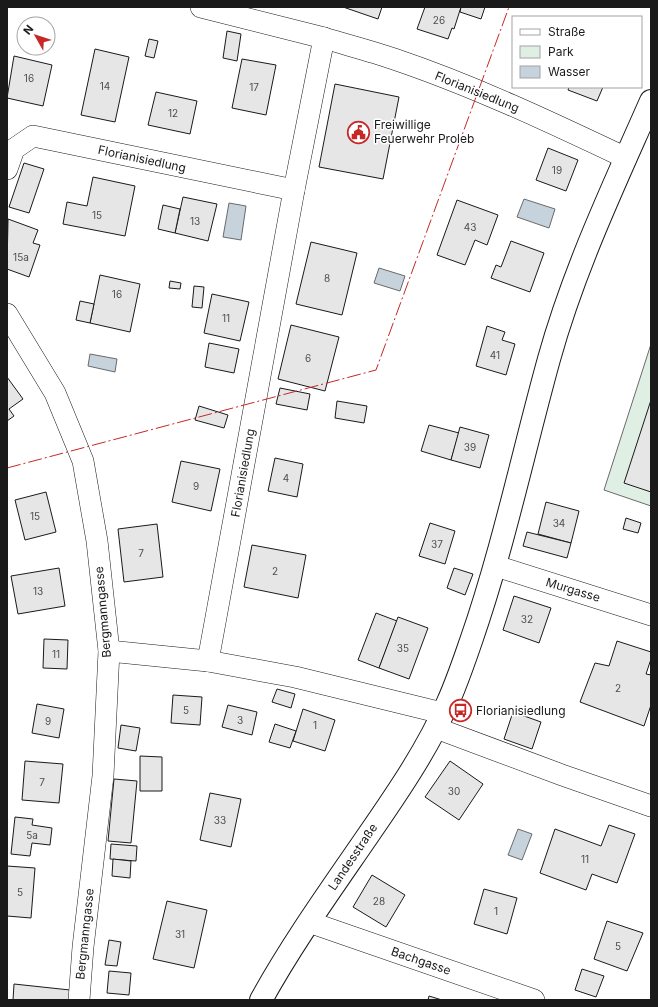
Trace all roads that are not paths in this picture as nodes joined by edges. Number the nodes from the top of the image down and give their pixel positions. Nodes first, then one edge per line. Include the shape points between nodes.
1 (201, 7) edge
2 (324, 38) junction
3 (651, 101) edge
4 (626, 158) junction
5 (7, 169) edge
6 (294, 190) junction
7 (7, 314) edge
8 (496, 566) junction
9 (651, 615) edge
10 (109, 651) junction
11 (208, 661) junction
12 (439, 721) junction
13 (651, 806) edge
14 (308, 922) junction
15 (79, 1000) edge
16 (261, 1000) edge
17 (534, 1000) edge

1 - 2 street, Florianisiedlung
2 - 4 street, Florianisiedlung via 394,59 464,86 529,112
2 - 6 street, Florianisiedlung
3 - 4 main road, Landesstraße
4 - 8 main road, Landesstraße via 586,248 564,309
5 - 6 street, Florianisiedlung via 14,149 33,136
6 - 11 street, Florianisiedlung
7 - 10 street, Bergmanngasse via 55,393 83,461
8 - 9 street, Murgasse
8 - 12 main road, Landesstraße via 457,681
10 - 11 street
10 - 15 street, Bergmanngasse via 103,776
11 - 12 street via 295,677
12 - 13 street via 562,775
12 - 14 main road, Landesstraße via 396,795
14 - 16 main road, Landesstraße
14 - 17 street, Bachgasse

